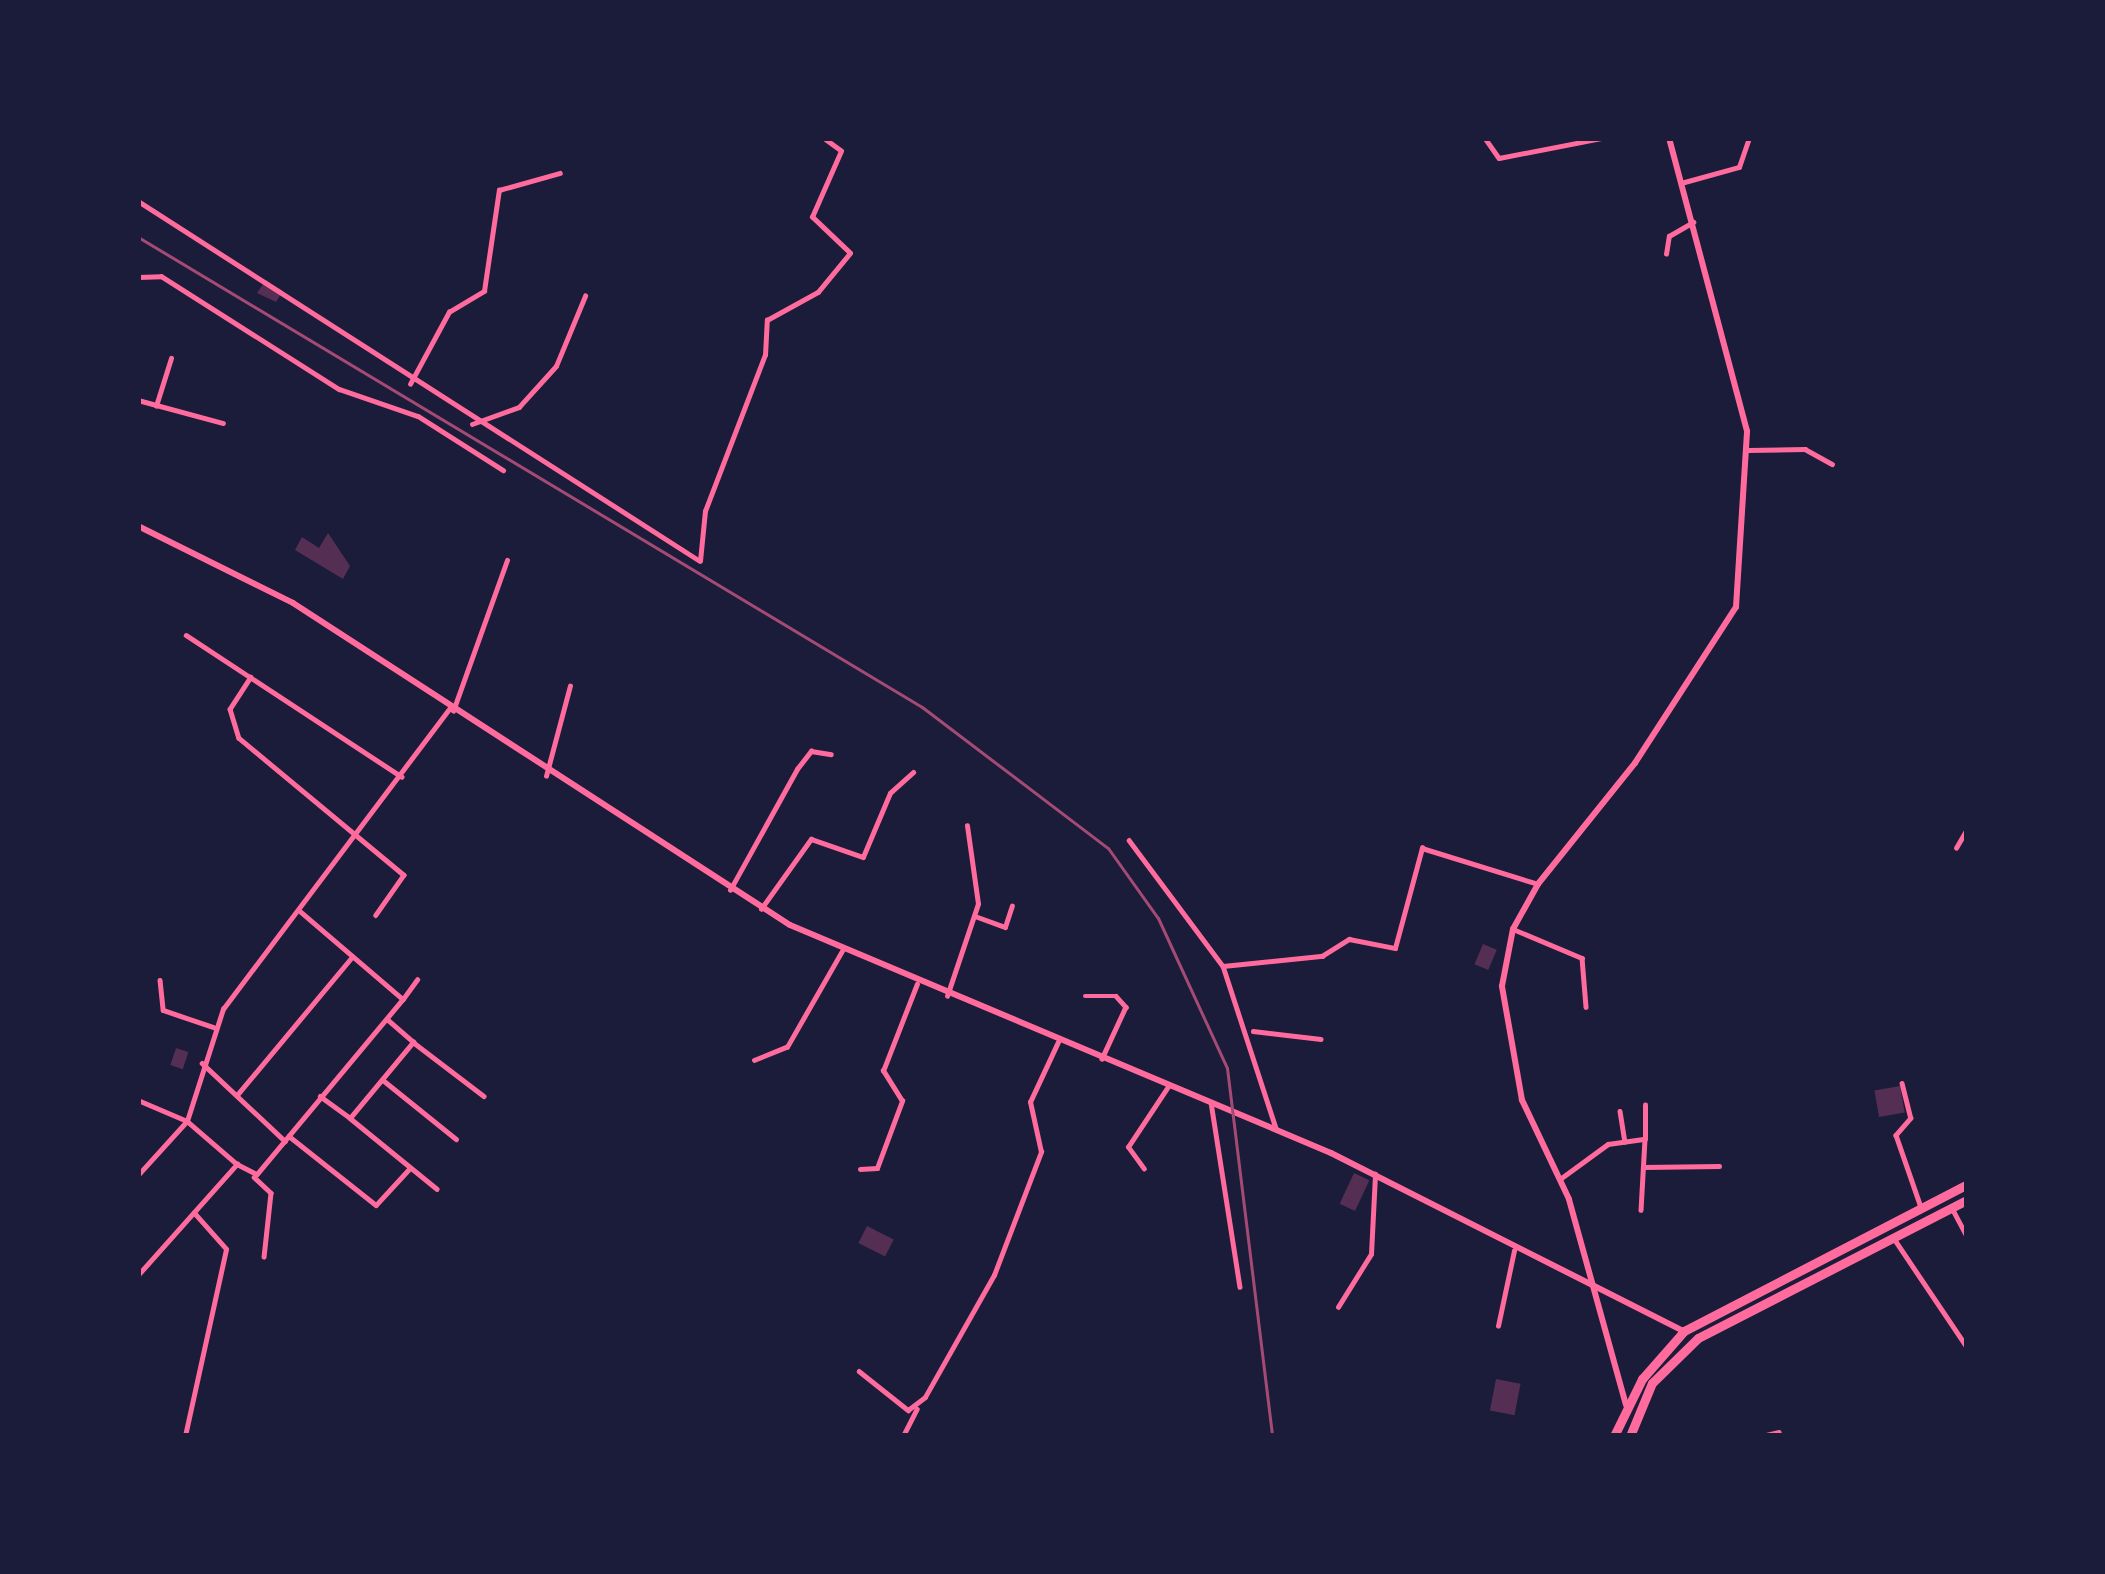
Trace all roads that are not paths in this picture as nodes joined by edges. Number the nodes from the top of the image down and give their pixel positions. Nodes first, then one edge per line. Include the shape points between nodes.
1 (823, 138) edge
2 (1485, 138) edge
3 (1601, 138) edge
4 (1669, 138) edge
5 (1749, 138) edge
6 (560, 173) dead end
7 (1681, 183) junction
8 (138, 201) edge
9 (1693, 222) junction
10 (1666, 254) dead end
11 (138, 277) edge
12 (585, 296) dead end
13 (171, 358) dead end
14 (410, 384) junction
15 (138, 400) edge
16 (156, 406) junction
17 (223, 424) dead end
18 (472, 424) junction
19 (1748, 450) junction
20 (1832, 464) dead end
21 (503, 470) dead end
22 (138, 526) edge
23 (507, 560) dead end
24 (185, 635) dead end
25 (251, 677) junction
26 (570, 686) dead end
27 (451, 710) junction
28 (831, 754) dead end
29 (913, 772) dead end
30 (401, 776) junction
31 (546, 776) junction
32 (967, 826) dead end
33 (1967, 829) edge
34 (358, 837) junction
35 (1129, 839) dead end
36 (1956, 848) dead end
37 (1538, 884) junction
38 (730, 890) junction
39 (1012, 906) dead end
40 (761, 909) junction
41 (301, 912) junction
42 (376, 916) dead end
43 (976, 916) junction
44 (1513, 929) junction
45 (842, 951) junction
46 (352, 957) junction
47 (1223, 966) junction
48 (160, 980) dead end
49 (417, 980) dead end
50 (917, 984) junction
51 (946, 996) junction
52 (1084, 996) dead end
53 (403, 999) junction
54 (1586, 1007) dead end
55 (387, 1019) junction
56 (213, 1027) junction
57 (1253, 1030) junction
58 (1321, 1039) dead end
59 (413, 1042) junction
60 (1058, 1042) junction
61 (1102, 1059) junction
62 (754, 1060) dead end
63 (202, 1064) junction
64 (383, 1080) junction
65 (1902, 1083) dead end
66 (1168, 1085) junction
67 (237, 1095) junction
68 (320, 1096) junction
69 (484, 1096) dead end
70 (138, 1100) edge
71 (1211, 1102) junction
72 (1645, 1105) dead end
73 (1620, 1111) dead end
74 (350, 1118) junction
75 (188, 1121) junction
76 (1276, 1128) junction
77 (287, 1138) junction
78 (1645, 1138) junction
79 (455, 1139) dead end
80 (1624, 1142) junction
81 (237, 1164) junction
82 (1719, 1166) dead end
83 (1643, 1167) junction
84 (410, 1168) junction
85 (860, 1169) dead end
86 (1144, 1169) dead end
87 (140, 1171) edge
88 (1375, 1174) junction
89 (254, 1177) junction
90 (1560, 1179) junction
91 (1967, 1184) edge
92 (436, 1189) dead end
93 (1967, 1200) edge
94 (1922, 1207) junction
95 (1952, 1208) junction
96 (1641, 1210) dead end
97 (194, 1213) junction
98 (1967, 1236) edge
99 (1893, 1237) junction
100 (1514, 1251) junction
101 (264, 1257) dead end
102 (138, 1275) edge
103 (1240, 1287) dead end
104 (1592, 1292) junction
105 (1338, 1307) dead end
106 (1498, 1326) dead end
107 (1684, 1331) junction
108 (1967, 1347) edge
109 (859, 1371) dead end
110 (919, 1406) junction
111 (1626, 1406) junction
112 (1780, 1432) dead end
113 (185, 1436) edge
114 (903, 1436) edge
115 (1614, 1436) edge
116 (1630, 1436) edge
117 (1762, 1436) edge

1 - 18 street via 841,151 812,217 850,254 818,292 767,320 765,355 705,511 708,558 693,560
2 - 3 street via 1499,158
4 - 7 street
5 - 7 street via 1739,167
6 - 14 street via 501,187 484,291 449,312
7 - 9 street
8 - 14 street via 268,277
9 - 10 street via 1669,236
9 - 19 street
11 - 21 street via 172,282 339,388 418,416
12 - 18 street via 556,366 518,407
13 - 16 street
14 - 18 street
15 - 16 street
16 - 17 street
19 - 20 street via 1805,449
19 - 37 street via 1745,560 1730,621
22 - 27 street via 253,579
23 - 27 street
24 - 25 street
25 - 30 street
25 - 34 street via 230,709 239,738
26 - 31 street
27 - 30 street
27 - 31 street
28 - 38 street via 811,751 797,769
29 - 40 street via 890,793 863,857 811,839
30 - 34 street
31 - 38 street
32 - 43 street
33 - 36 street
34 - 41 street
34 - 42 street via 405,878
35 - 47 street
37 - 44 street
37 - 47 street via 1422,848 1395,948 1349,938 1322,956
38 - 40 street
39 - 43 street via 1005,927
40 - 45 street
41 - 46 street
41 - 56 street
43 - 51 street
44 - 54 street via 1582,958
44 - 90 street via 1503,1004 1522,1100
45 - 50 street
45 - 62 street via 793,1040
46 - 53 street
46 - 67 street
47 - 57 street
48 - 56 street via 163,1010
49 - 53 street
50 - 51 street
50 - 85 street via 883,1071 902,1101 877,1168
51 - 60 street
52 - 61 street via 1124,1001
53 - 55 street
55 - 59 street
55 - 68 street
56 - 63 street
57 - 58 street
57 - 76 street
59 - 64 street
59 - 69 street
60 - 61 street
60 - 110 street via 1030,1102 1041,1152 994,1275
61 - 66 street
63 - 67 street
63 - 75 street
64 - 74 street
64 - 79 street
65 - 94 street via 1911,1118 1896,1135
66 - 71 street
66 - 86 street via 1128,1147
67 - 77 street
68 - 74 street
68 - 77 street
70 - 75 street
71 - 76 street
71 - 103 street
72 - 78 street
73 - 80 street
74 - 84 street
75 - 81 street
75 - 87 street
76 - 88 street
77 - 84 street via 376,1205
77 - 89 street
78 - 80 street
78 - 83 street
80 - 90 street
81 - 89 street
81 - 97 street
82 - 83 street
83 - 96 street
84 - 92 street
88 - 100 street
88 - 105 street via 1371,1254
89 - 101 street via 271,1193
90 - 104 street
91 - 94 highway
93 - 95 highway
94 - 107 highway
95 - 98 street
95 - 99 highway
97 - 102 street
97 - 113 street via 226,1250
99 - 108 street
99 - 116 highway via 1698,1338 1652,1383
100 - 104 street
100 - 106 street
104 - 107 street
104 - 111 street
107 - 111 highway
109 - 110 street via 900,1407
110 - 114 street
111 - 115 highway
112 - 117 street

